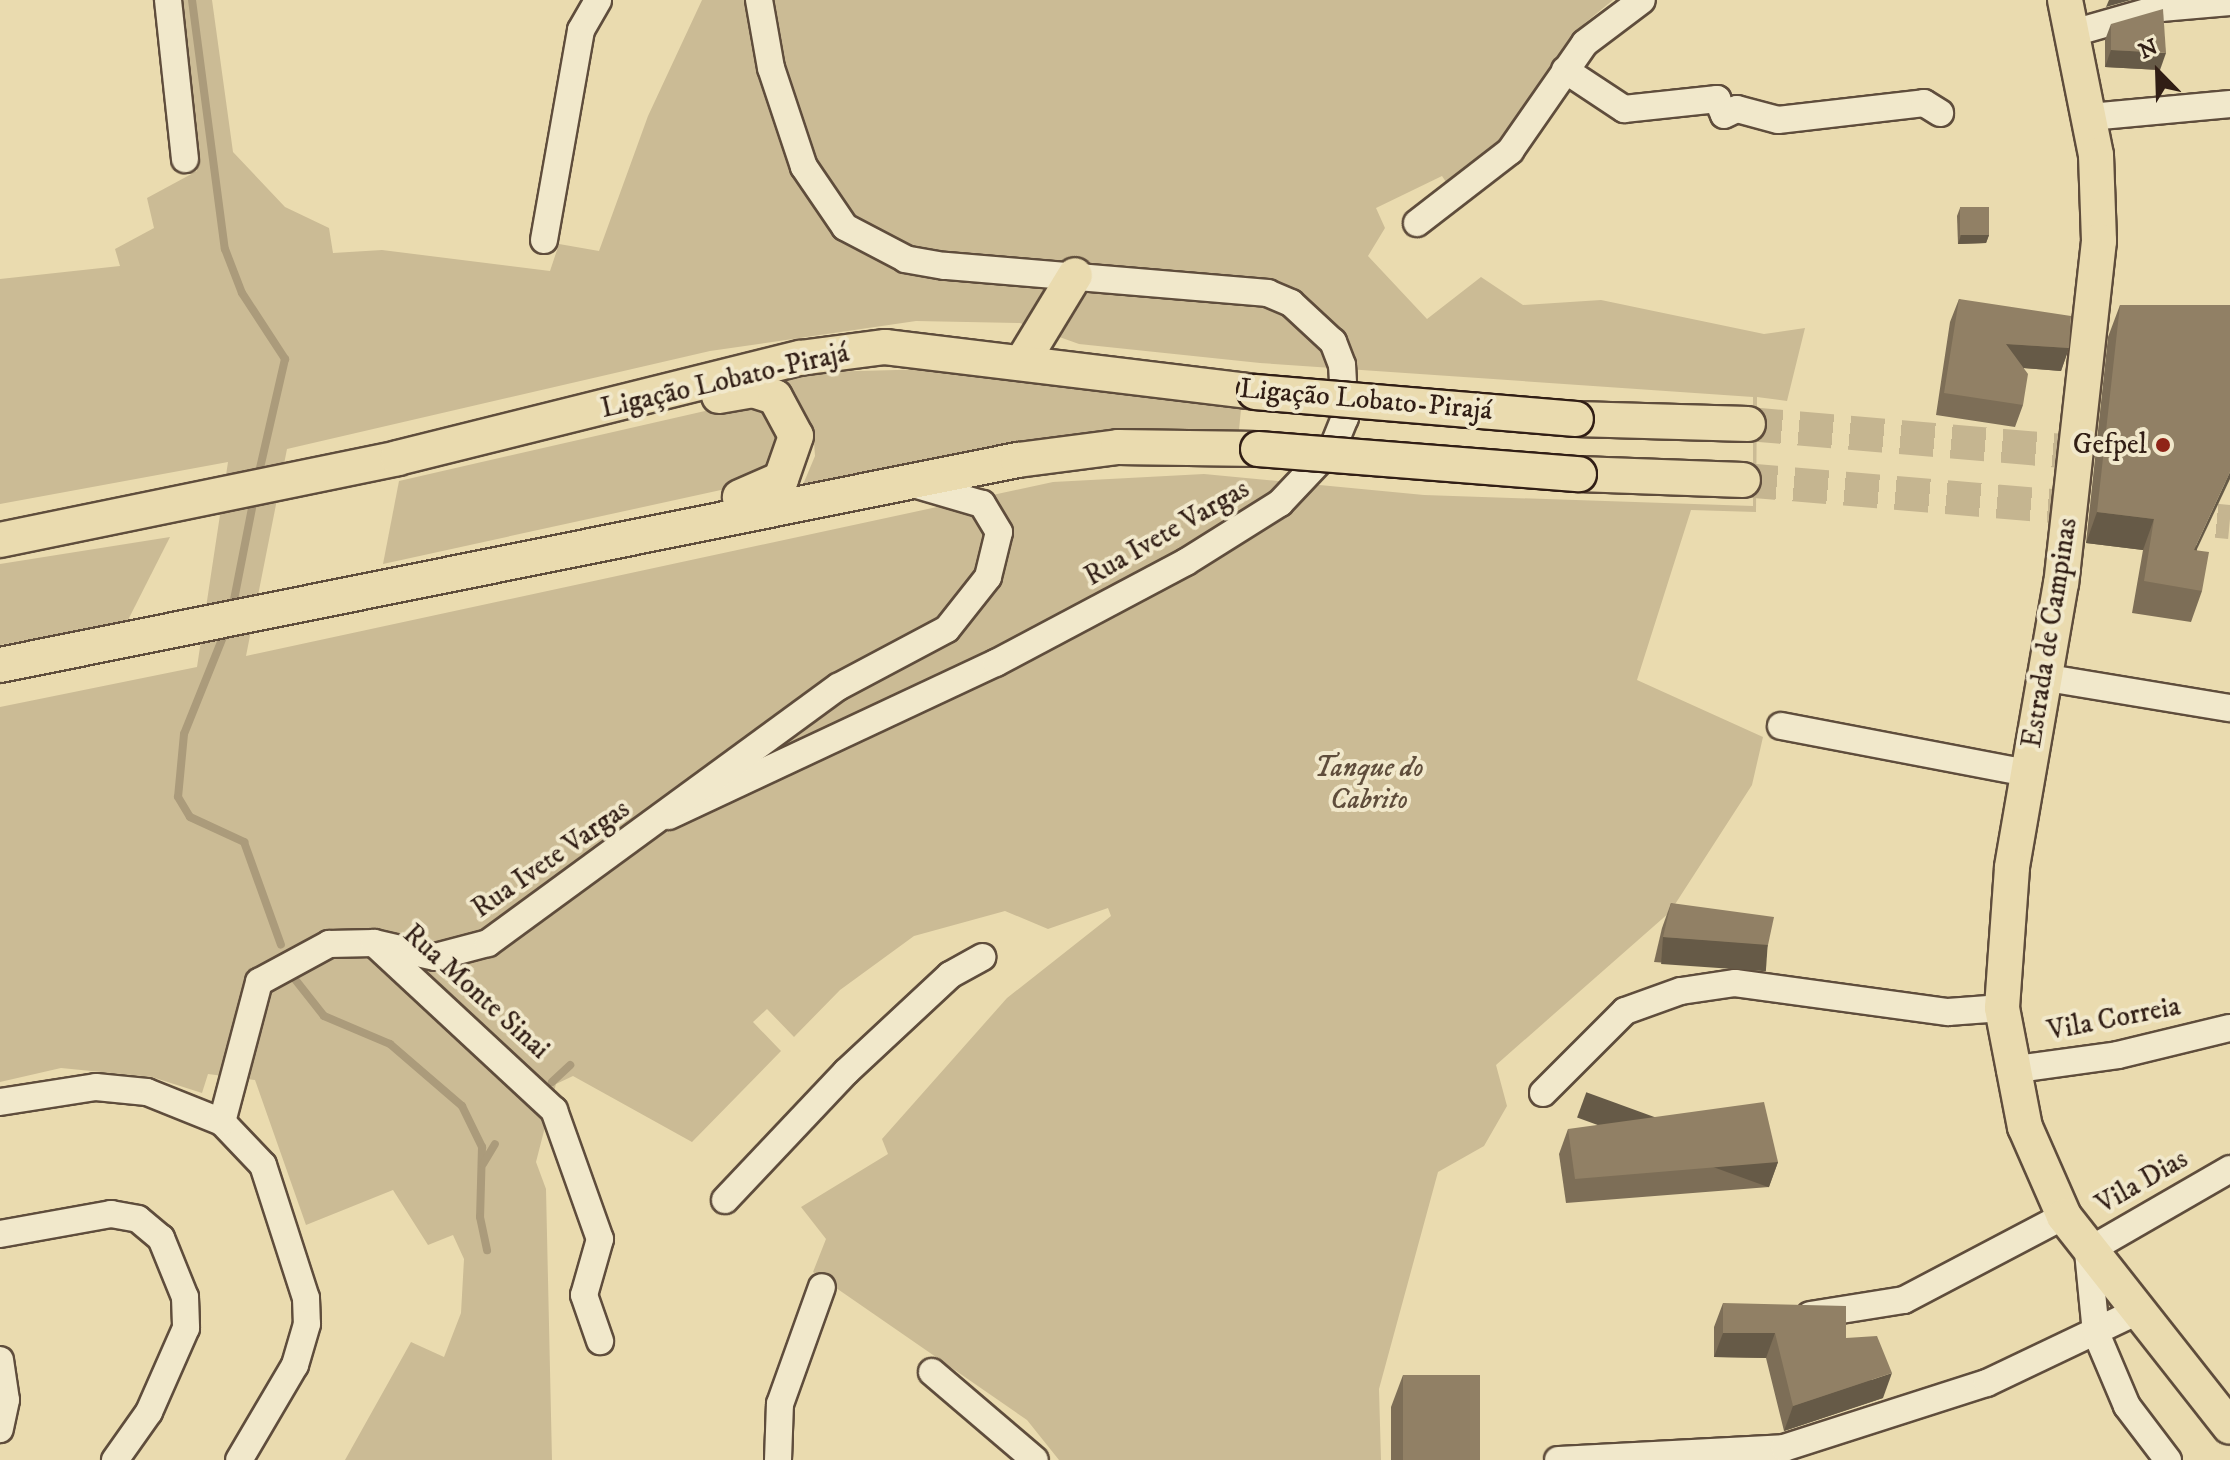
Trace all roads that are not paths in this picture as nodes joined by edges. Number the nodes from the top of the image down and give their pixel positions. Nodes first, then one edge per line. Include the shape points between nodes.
1 (168, 0) edge
2 (598, 0) edge
3 (759, 0) edge
4 (1642, 0) edge
5 (2065, 0) edge
6 (2230, 2) edge
7 (2073, 33) junction
8 (1565, 70) junction
9 (2230, 104) edge
10 (1940, 113) dead end
11 (2090, 117) junction
12 (185, 159) dead end
13 (1417, 223) dead end
14 (544, 240) dead end
15 (1075, 275) junction
16 (1024, 359) junction
17 (562, 418) junction
18 (1748, 424) tunnel mouth
19 (1743, 480) tunnel mouth
20 (889, 483) junction
21 (649, 530) junction
22 (0, 540) edge
23 (0, 665) edge
24 (2048, 678) junction
25 (2230, 708) edge
26 (1781, 726) dead end
27 (2028, 773) junction
28 (669, 816) junction
29 (374, 943) junction
30 (982, 957) dead end
31 (2002, 1008) junction
32 (2230, 1028) edge
33 (2010, 1070) junction
34 (1543, 1093) dead end
35 (0, 1102) edge
36 (222, 1122) junction
37 (2230, 1169) edge
38 (725, 1200) dead end
39 (2064, 1216) junction
40 (0, 1234) edge
41 (2088, 1251) junction
42 (822, 1287) dead end
43 (2138, 1311) junction
44 (1788, 1315) edge
45 (2096, 1333) junction
46 (600, 1341) dead end
47 (0, 1360) edge
48 (932, 1372) dead end
49 (2230, 1427) edge
50 (0, 1429) edge
51 (115, 1460) edge
52 (239, 1460) edge
53 (778, 1460) edge
54 (1035, 1460) edge
55 (1558, 1460) edge
56 (2168, 1460) edge

1 - 12 street
2 - 14 street via 581,30
3 - 15 street, Rua Ivete Vargas via 771,68 804,167 845,227 906,259
4 - 8 street via 1585,43
5 - 7 main road, Estrada de Campinas
6 - 7 street via 2161,8
7 - 11 main road, Estrada de Campinas
8 - 10 street via 1624,109 1717,99 1724,115 1737,109 1778,120 1924,103
8 - 13 street via 1510,151
9 - 11 street
11 - 24 main road, Estrada de Campinas via 2099,241
15 - 16 main road
15 - 28 street, Rua Ivete Vargas via 1247,288 1291,303 1333,342 1342,365 1345,418 1333,447 1280,503 1160,577 983,670
16 - 17 main road, Ligação Lobato-Pirajá via 885,347
16 - 18 main road, Ligação Lobato-Pirajá, bridge via 1255,392 1576,419
17 - 21 main road via 753,390 785,408 796,452 781,479
17 - 22 main road, Ligação Lobato-Pirajá via 109,523
19 - 20 main road, Ligação Lobato-Pirajá, bridge via 1579,474 1258,449 1118,447
20 - 21 main road, Ligação Lobato-Pirajá
20 - 28 street, Rua Ivete Vargas via 950,490 992,512 999,532 988,577 932,641 838,687
21 - 23 main road, Ligação Lobato-Pirajá via 321,605
24 - 25 street
24 - 27 main road, Estrada de Campinas
26 - 27 street
27 - 31 main road, Estrada de Campinas
28 - 29 street, Rua Ivete Vargas via 488,943 435,957
29 - 36 street, Rua Monte Sinai via 329,944 259,982
29 - 46 street, Rua Monte Sinai via 554,1110 600,1239 584,1295
30 - 38 street via 950,975 846,1072
31 - 33 main road, Estrada de Campinas
31 - 34 street via 1948,1012 1735,983 1681,991 1625,1011
32 - 33 street, Vila Correia via 2118,1055
33 - 39 main road, Estrada de Campinas
35 - 36 street via 123,1089 171,1098
36 - 52 street via 263,1165 306,1298 295,1365
37 - 41 street, Vila Dias
39 - 41 main road, Estrada de Campinas
39 - 44 street via 1904,1300 1833,1315
40 - 51 street via 111,1214 138,1219 161,1238 185,1297 186,1328 149,1412
41 - 43 main road, Estrada de Campinas
41 - 45 street
42 - 53 street via 780,1404
43 - 45 street
43 - 49 main road, Estrada de Campinas
45 - 55 street via 1987,1383 1784,1448
45 - 56 street via 2127,1406
47 - 50 street via 6,1400
48 - 54 street

